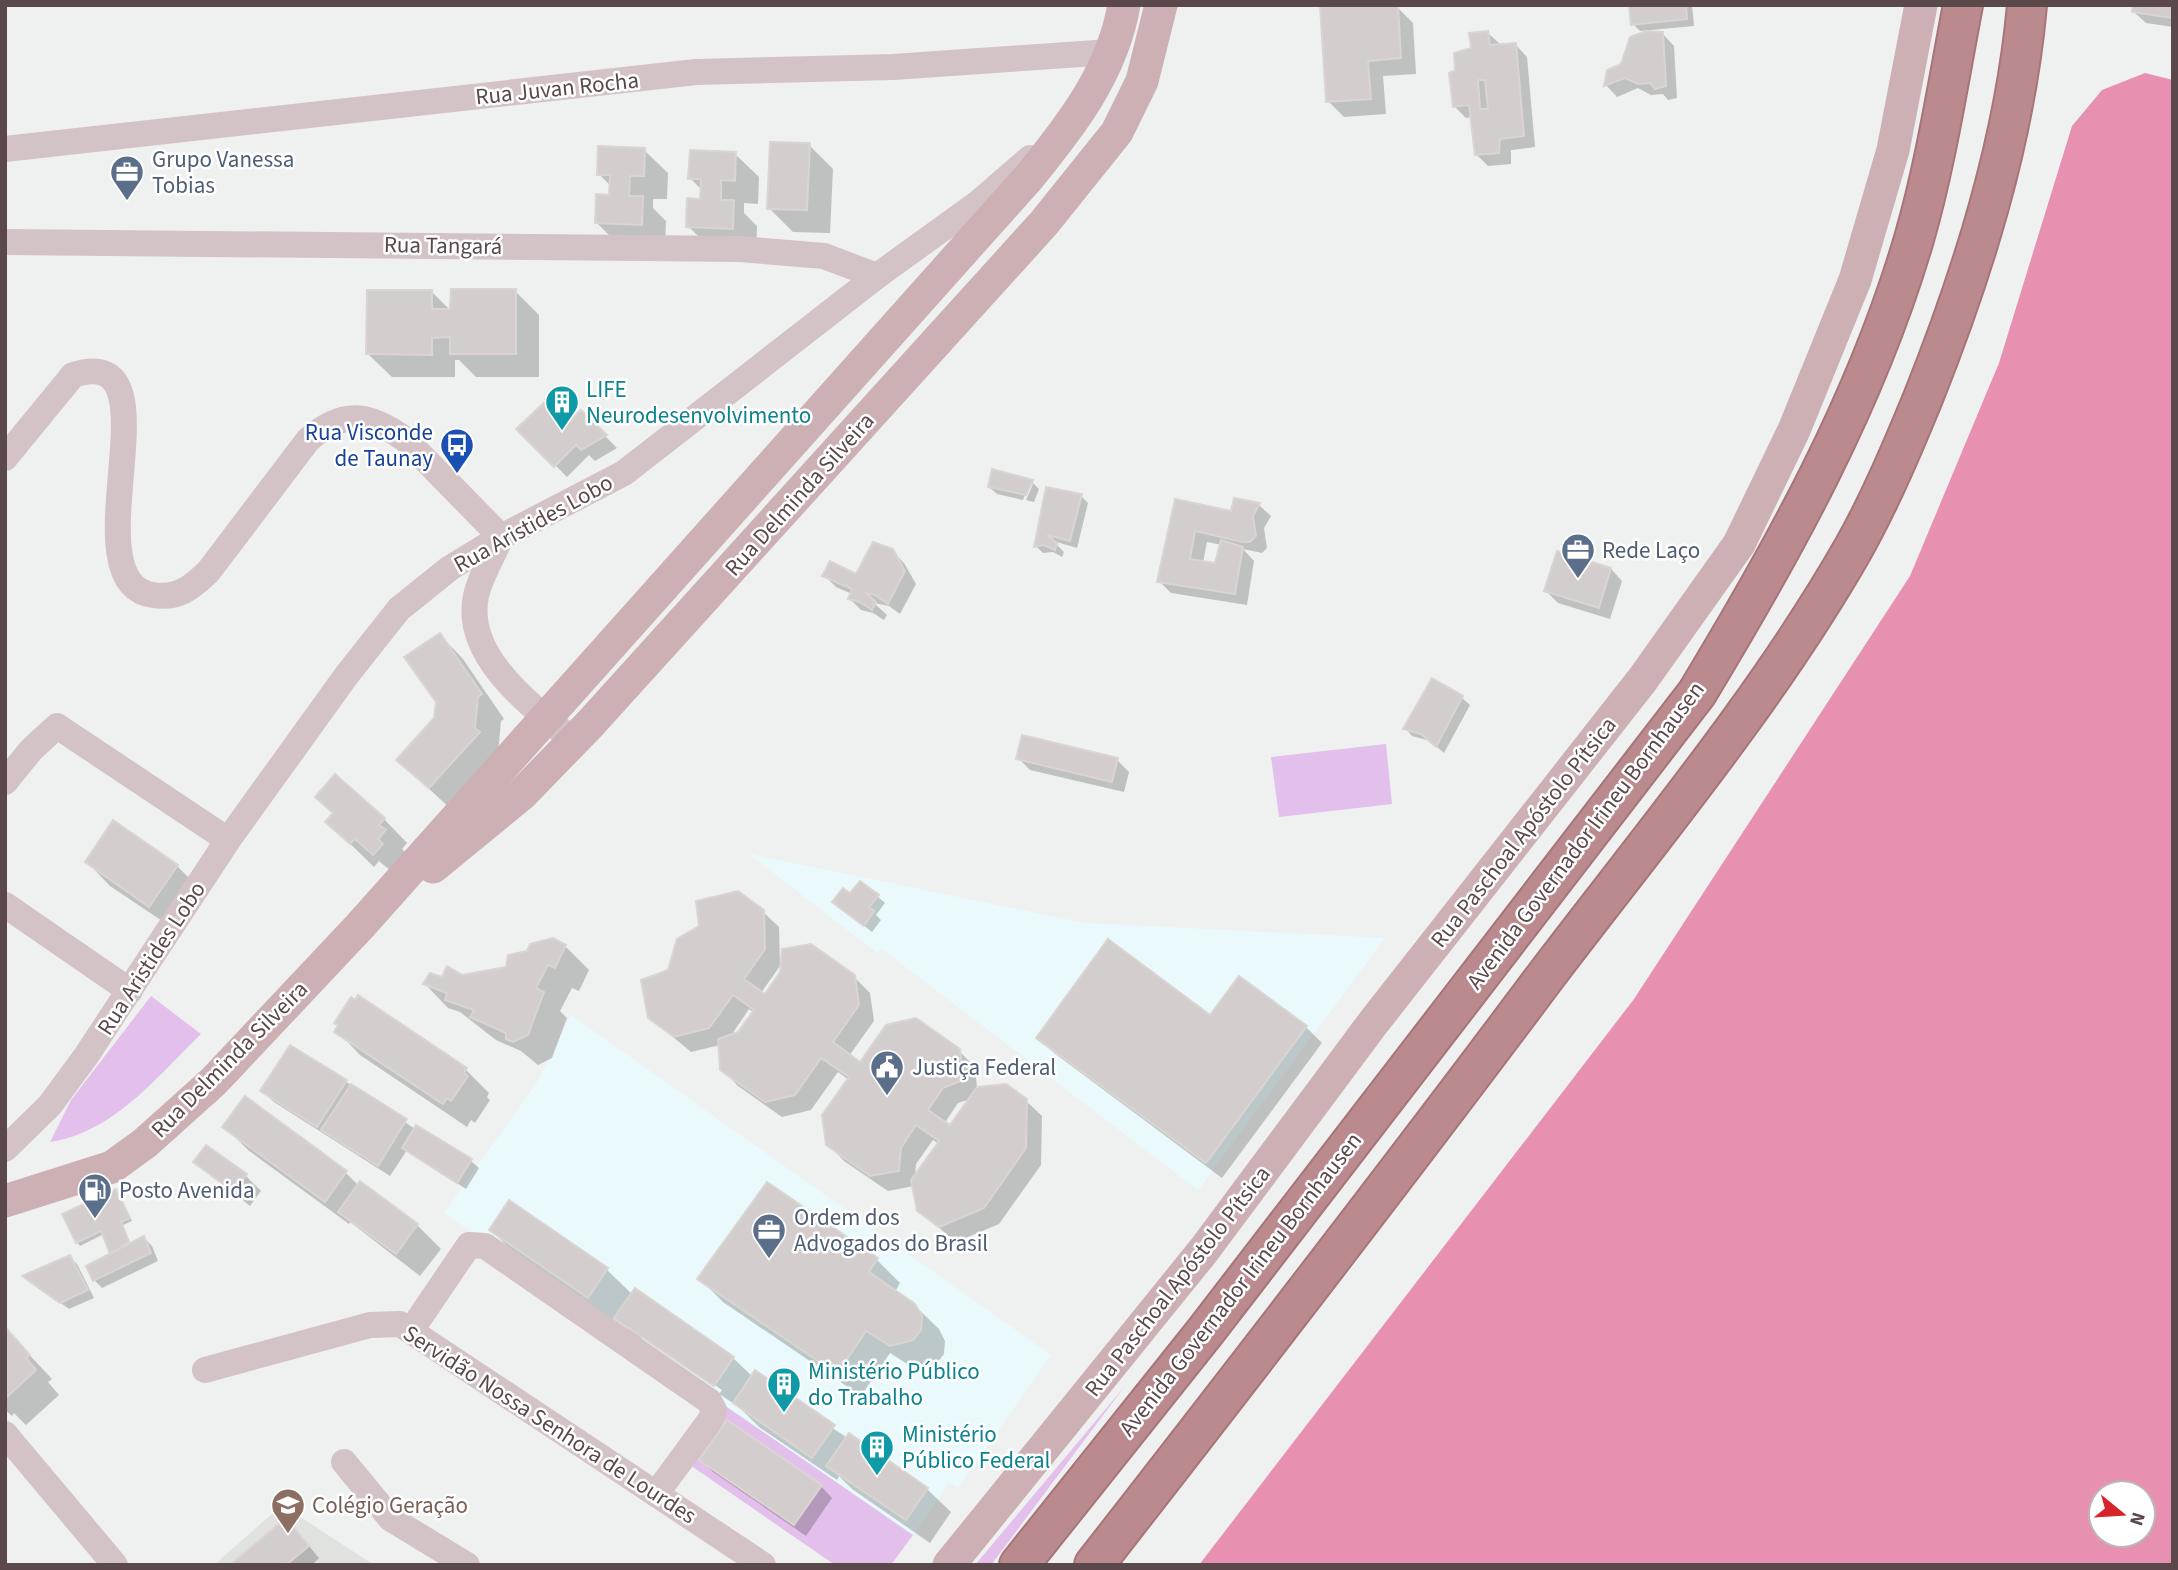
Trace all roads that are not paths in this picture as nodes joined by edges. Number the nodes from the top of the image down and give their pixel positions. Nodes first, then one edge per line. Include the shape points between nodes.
1 (1124, 5) edge
2 (1161, 5) edge
3 (1921, 5) edge
4 (1963, 5) edge
5 (2027, 5) edge
6 (1110, 52) junction
7 (1065, 133) junction
8 (5, 149) edge
9 (5, 242) edge
10 (877, 276) junction
11 (5, 458) edge
12 (501, 537) junction
13 (546, 717) junction
14 (574, 741) junction
15 (5, 782) edge
16 (229, 840) junction
17 (5, 905) edge
18 (360, 926) junction
19 (130, 991) junction
20 (5, 1149) edge
21 (5, 1201) edge
22 (412, 1329) junction
23 (205, 1370) dead end
24 (5, 1434) edge
25 (344, 1462) dead end
26 (656, 1494) junction
27 (115, 1565) edge
28 (467, 1565) edge
29 (763, 1565) edge
30 (949, 1565) edge
31 (1019, 1565) edge
32 (1094, 1565) edge

1 - 6 main road, Rua Delminda Silveira
2 - 14 main road, Rua Delminda Silveira via 1142,81 1117,132 1044,223
3 - 30 main road, Rua Paschoal Apóstolo Pítsica via 1892,150 1855,280 1794,430 1739,544 1643,679 1374,1023 1204,1250
4 - 31 highway, Avenida Governador Irineu Bornhausen via 1915,238 1884,330 1845,425 1697,693 1205,1332
5 - 32 highway via 2008,127 1978,248 1904,446 1854,548 1764,687 1381,1196
6 - 7 main road, Rua Delminda Silveira via 1094,90
6 - 8 street, Rua Juvan Rocha via 893,67 696,72
7 - 10 street, Rua Aristides Lobo
7 - 13 main road, Rua Delminda Silveira via 884,342
9 - 10 street, Rua Tangará via 740,248 824,256
10 - 12 street, Rua Aristides Lobo via 624,473
11 - 12 street via 73,375 100,372 114,382 124,400 126,420 116,535 119,560 133,586 147,594 168,597 191,589 308,440 342,418 360,417 406,440
12 - 13 street via 476,596 475,626 490,660
12 - 16 street, Rua Aristides Lobo via 425,586 386,624
13 - 14 street
13 - 18 main road, Rua Delminda Silveira
14 - 18 main road, Rua Delminda Silveira via 505,810
15 - 16 street via 57,726
16 - 19 street, Rua Aristides Lobo
17 - 19 street
18 - 21 main road, Rua Delminda Silveira via 213,1082 145,1143 112,1167
19 - 20 street, Rua Aristides Lobo via 50,1105
22 - 23 street, Servidão Nossa Senhora de Lourdes via 387,1323 370,1325
22 - 26 street, Servidão Nossa Senhora de Lourdes
22 - 26 street via 469,1245 485,1246 709,1401 711,1419
24 - 27 street
25 - 28 street via 391,1518
26 - 29 street, Servidão Nossa Senhora de Lourdes

